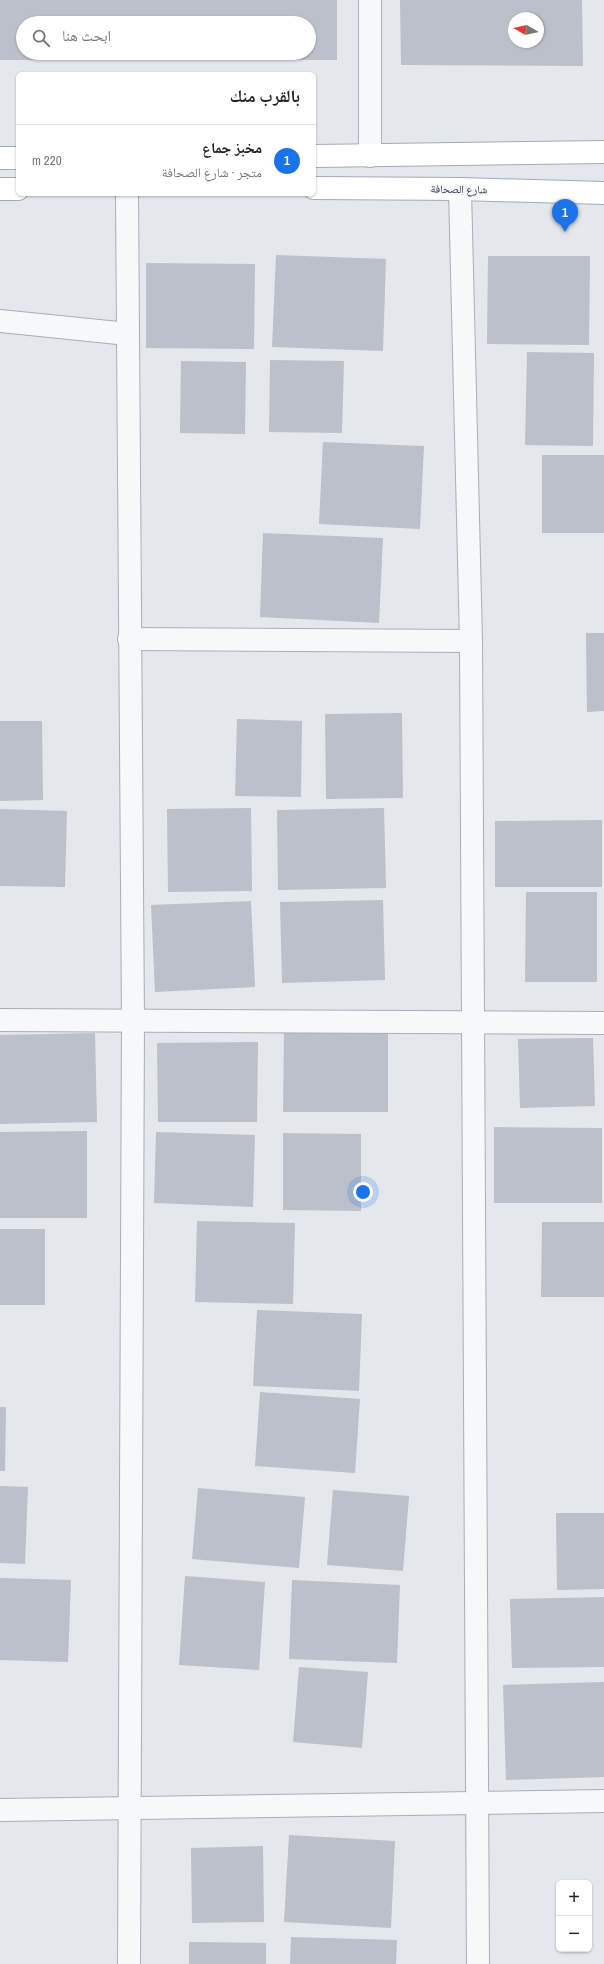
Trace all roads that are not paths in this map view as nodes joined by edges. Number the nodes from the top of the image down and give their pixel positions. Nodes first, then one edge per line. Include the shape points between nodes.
1 (370, 0) edge
2 (604, 152) edge
3 (316, 156) edge
4 (370, 156) junction
5 (0, 158) edge
6 (16, 158) edge
7 (316, 188) edge
8 (0, 189) edge
9 (16, 189) edge
10 (460, 189) junction
11 (604, 193) edge
12 (127, 196) edge
13 (0, 320) edge
14 (128, 334) junction
15 (129, 639) junction
16 (471, 640) junction
17 (0, 1020) edge
18 (133, 1021) junction
19 (474, 1023) junction
20 (604, 1023) edge
21 (604, 1802) edge
22 (476, 1803) junction
23 (131, 1808) junction
24 (0, 1810) edge
25 (129, 1964) edge
26 (478, 1964) edge

1 - 4 street
2 - 4 main road
3 - 4 main road
5 - 6 main road
7 - 10 main road, شارع الصحافة
8 - 9 main road
10 - 11 main road, شارع الصحافة
10 - 16 street
12 - 14 street
13 - 14 street
14 - 15 street
15 - 16 street
15 - 18 street
16 - 19 street
17 - 18 street
18 - 19 street
18 - 23 street
19 - 20 street
19 - 22 street
21 - 22 street
22 - 23 street
22 - 26 street
23 - 24 street
23 - 25 street

